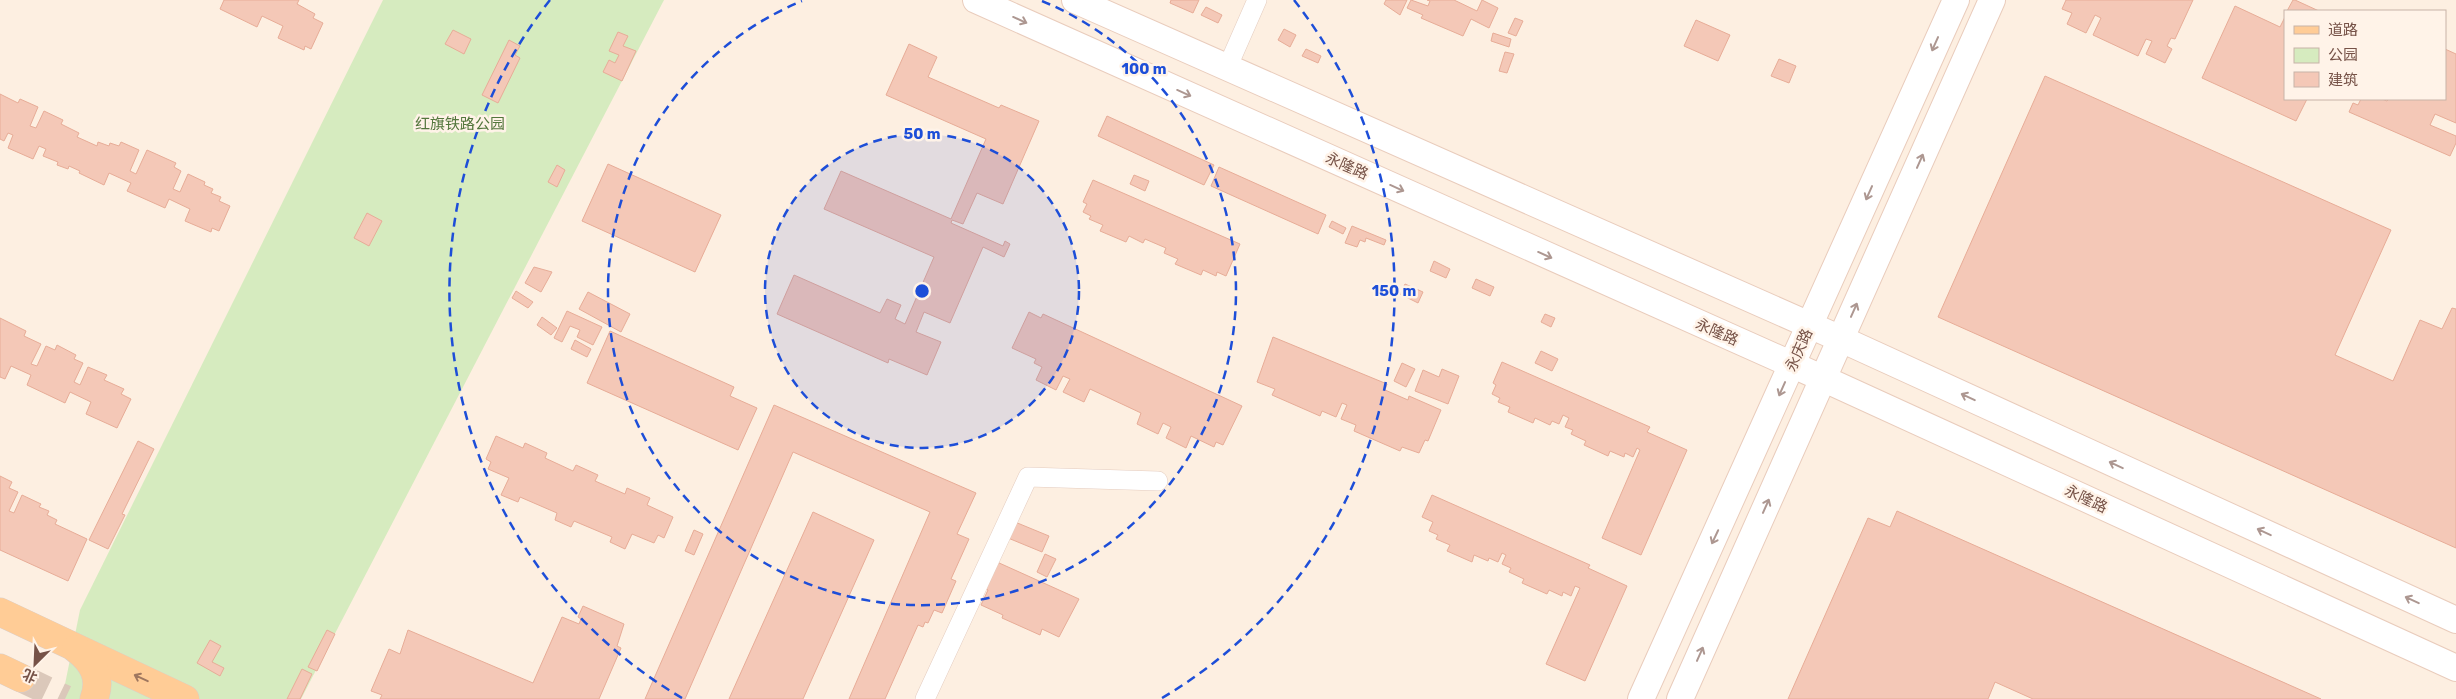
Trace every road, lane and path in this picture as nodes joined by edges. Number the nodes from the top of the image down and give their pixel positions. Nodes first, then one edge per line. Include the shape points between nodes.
1 (976, 0) edge
2 (1075, 0) edge
3 (1256, 0) edge
4 (1956, 0) edge
5 (1992, 0) edge
6 (1228, 66) junction
7 (1810, 325) junction
8 (1841, 339) junction
9 (1793, 365) junction
10 (1822, 378) junction
11 (1158, 481) dead end
12 (0, 612) edge
13 (2456, 620) edge
14 (70, 644) junction
15 (2456, 668) edge
16 (94, 699) edge
17 (185, 699) edge
18 (925, 699) edge
19 (1641, 699) edge
20 (1680, 699) edge

1 -> 9 street, 永隆路
2 - 6 street
3 - 6 street
4 -> 7 street, 永庆路
8 -> 5 street
6 - 7 street
7 - 8 street
7 - 9 street, 永庆路
8 - 10 street
13 -> 8 street
9 - 10 street, 永隆路
9 -> 19 street, 永庆路
10 - 15 street, 永隆路
20 -> 10 street
11 - 18 street via 1028,477
12 - 14 main road
14 - 16 main road via 86,658 96,673 99,681
17 -> 14 main road

